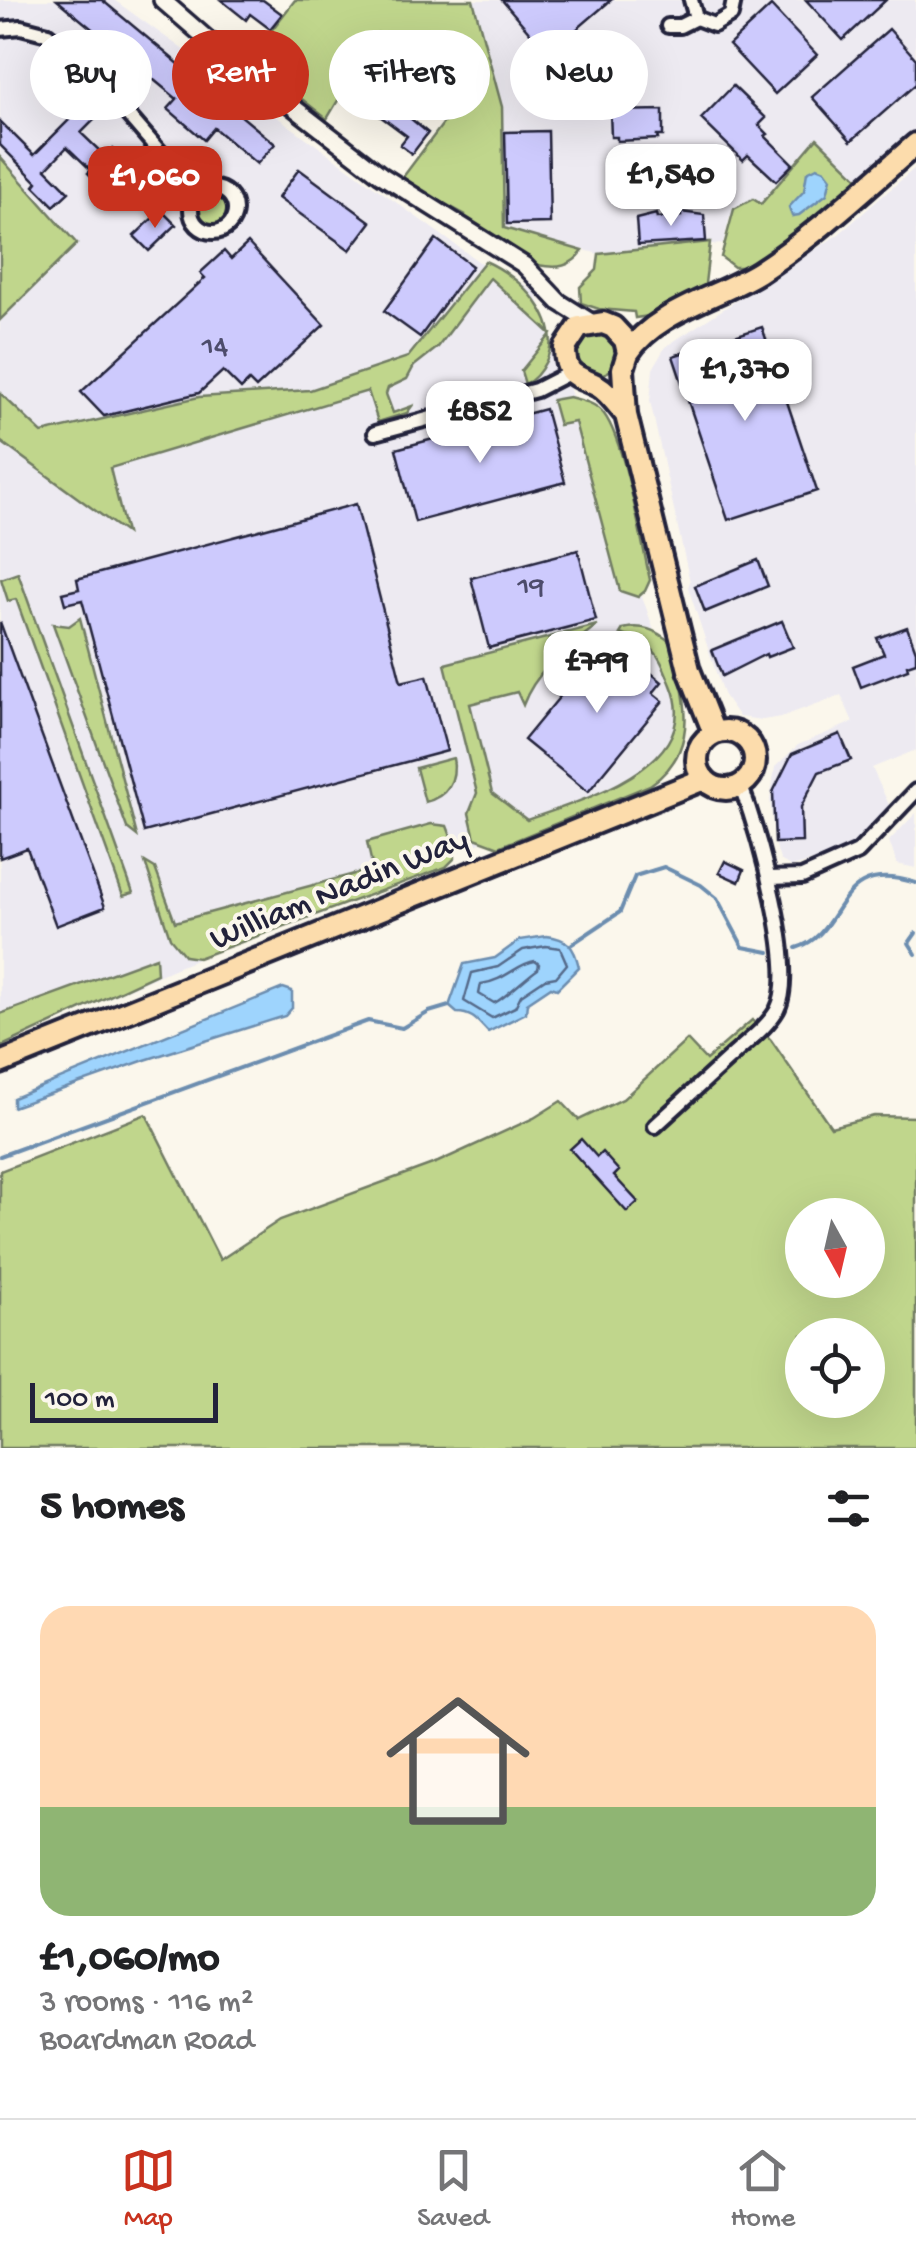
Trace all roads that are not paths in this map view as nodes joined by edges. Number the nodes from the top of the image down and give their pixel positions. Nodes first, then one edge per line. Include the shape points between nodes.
1 (162, 0) edge
2 (691, 0) edge
3 (734, 0) edge
4 (696, 18) junction
5 (668, 26) dead end
6 (0, 30) edge
7 (916, 144) edge
8 (197, 194) dead end
9 (558, 302) junction
10 (591, 322) junction
11 (658, 323) junction
12 (613, 327) junction
13 (569, 338) junction
14 (626, 361) junction
15 (571, 372) junction
16 (596, 385) junction
17 (626, 415) junction
18 (375, 433) dead end
19 (714, 733) junction
20 (704, 780) junction
21 (741, 786) junction
22 (916, 791) edge
23 (769, 878) junction
24 (0, 1063) edge
25 (655, 1126) dead end

1 - 9 street via 382,175 524,265
2 - 4 street
3 - 4 street via 723,22
4 - 5 street
6 - 8 street via 48,34
7 - 11 main road via 760,271
9 - 10 street
9 - 13 street
10 - 12 main road
10 - 13 main road
11 - 12 main road
11 - 14 main road via 636,340
12 - 14 main road via 625,340
13 - 15 main road via 565,359
14 - 16 main road via 613,380
14 - 17 main road
15 - 16 main road
15 - 18 street via 536,390
16 - 17 main road
17 - 19 main road via 689,670
19 - 20 main road via 696,753
19 - 21 main road via 736,733 751,745 754,770
20 - 21 main road via 721,789
20 - 24 main road, William Nadin Way
21 - 23 street
22 - 23 street via 858,852 802,877
23 - 25 street via 784,981 780,1004

